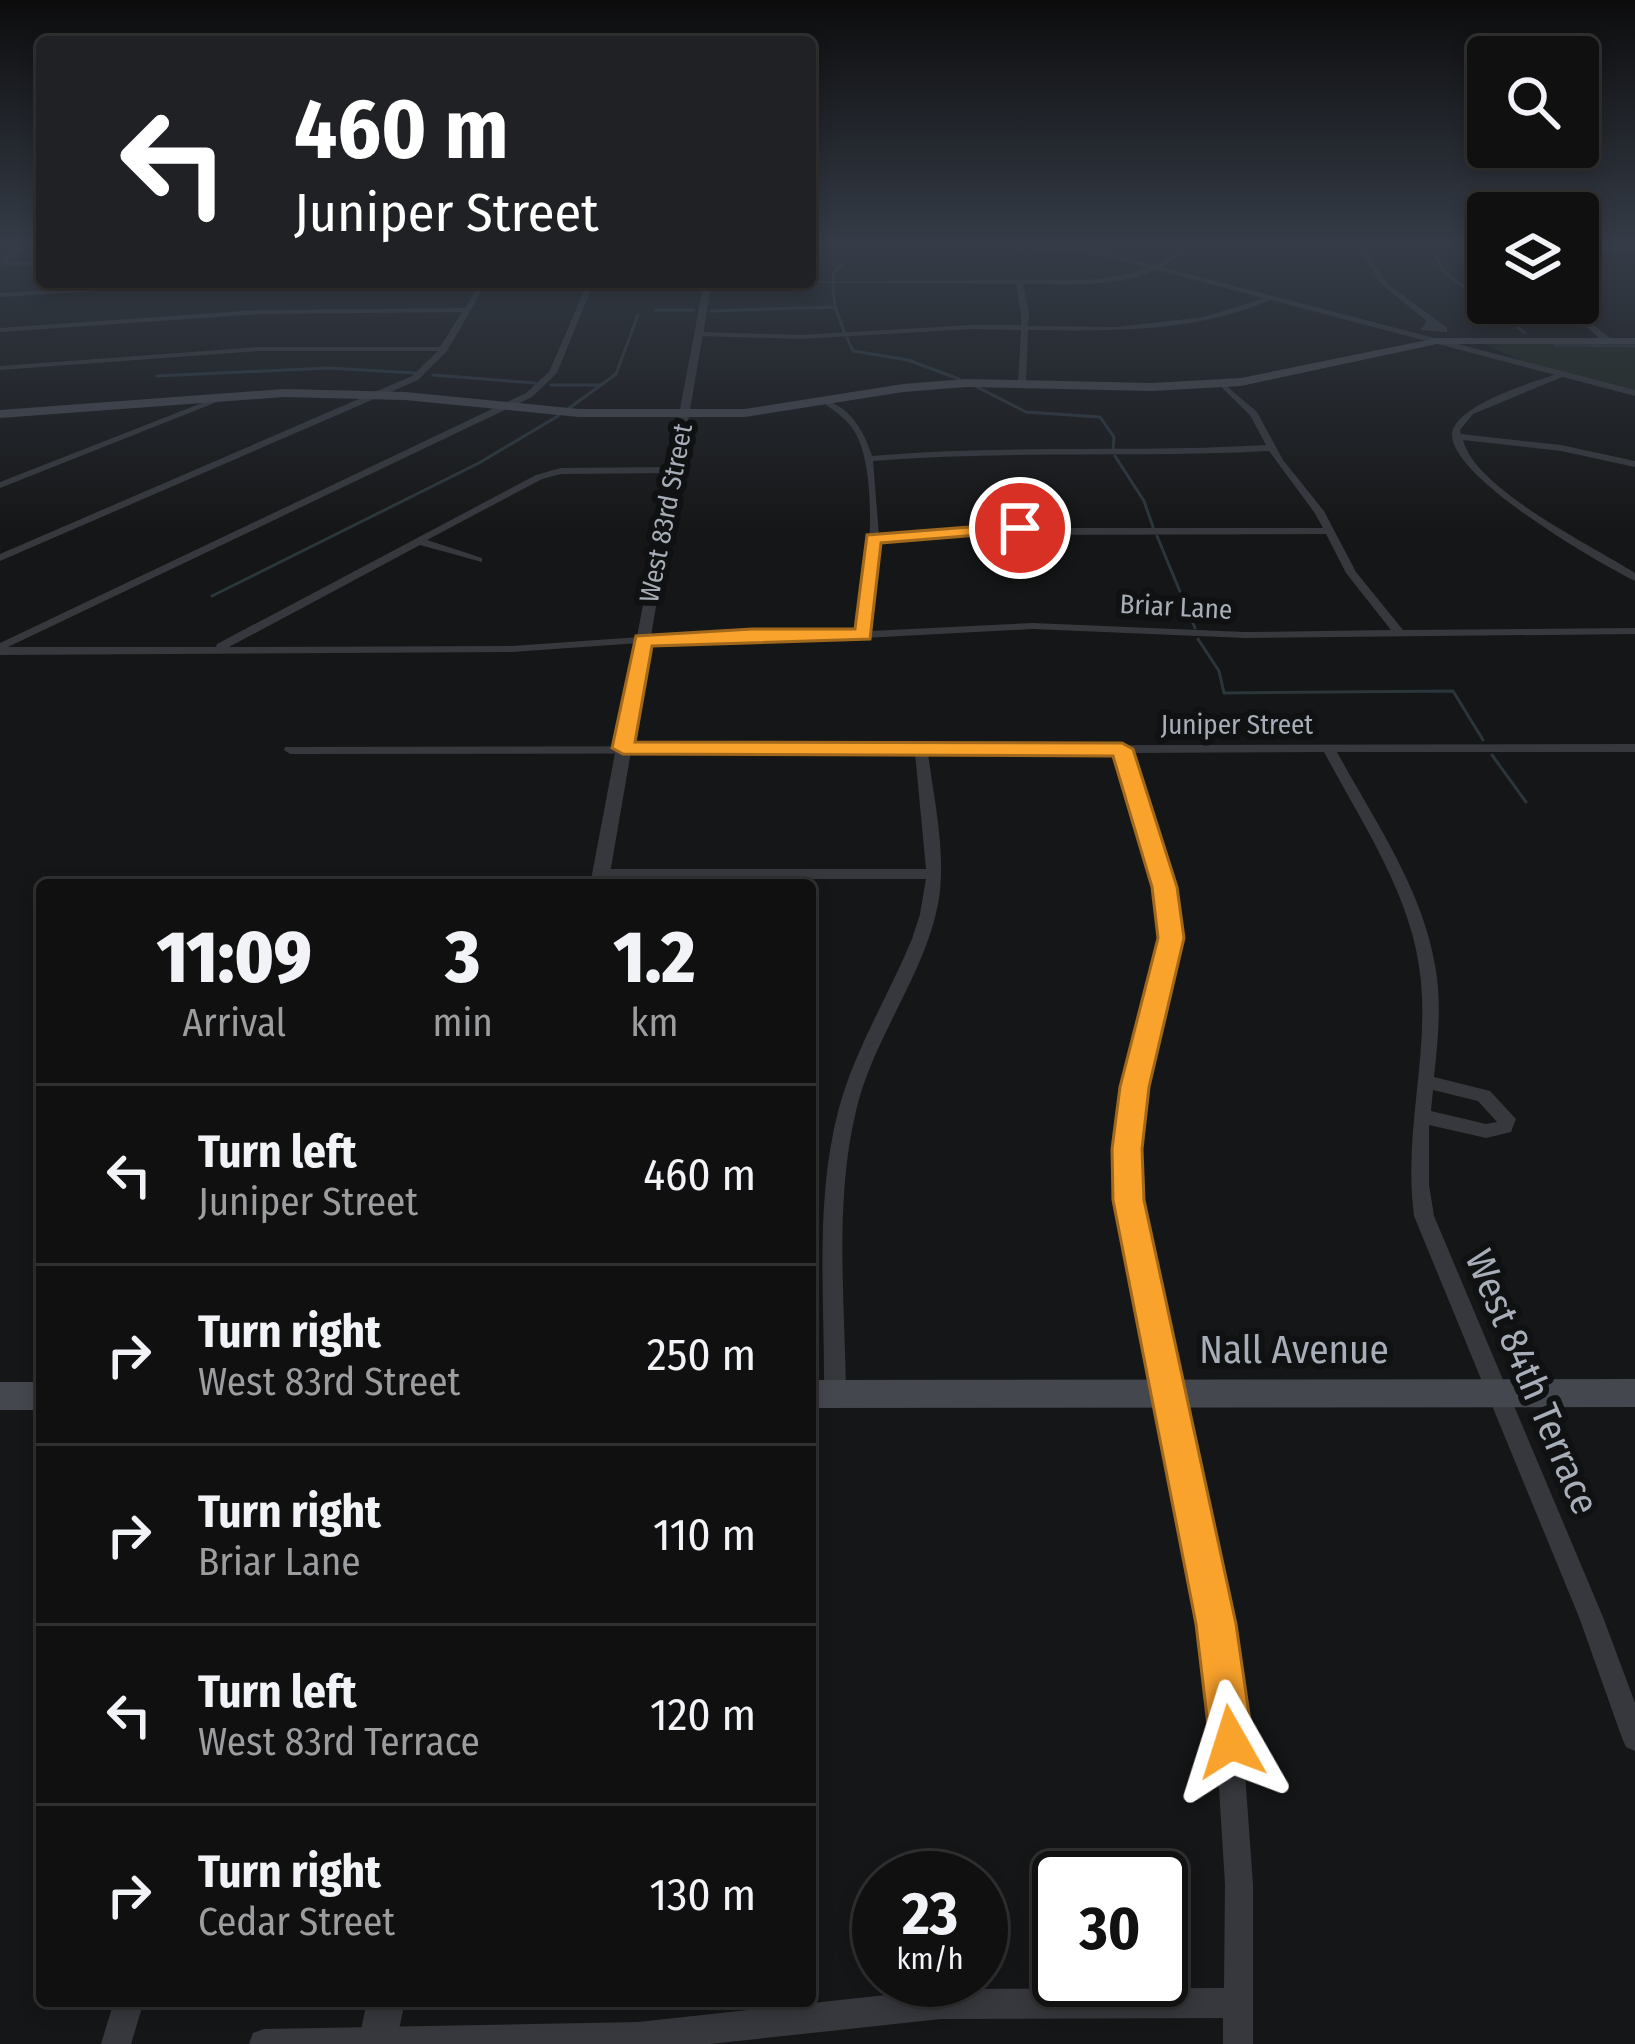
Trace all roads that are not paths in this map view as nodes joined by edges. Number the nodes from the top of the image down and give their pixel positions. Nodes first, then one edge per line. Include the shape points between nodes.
1 (449, 340) edge
2 (567, 340) edge
3 (698, 340) edge
4 (1024, 340) edge
5 (1449, 340) edge
6 (1474, 340) edge
7 (1438, 341) junction
8 (444, 349) junction
9 (1526, 366) junction
10 (0, 368) edge
11 (1559, 375) junction
12 (1022, 382) junction
13 (1222, 384) junction
14 (1635, 393) edge
15 (384, 394) junction
16 (230, 395) junction
17 (173, 398) junction
18 (352, 400) junction
19 (828, 402) junction
20 (508, 407) junction
21 (184, 413) junction
22 (0, 414) edge
23 (685, 415) junction
24 (1455, 436) junction
25 (1270, 448) junction
26 (866, 459) junction
27 (1635, 464) edge
28 (674, 470) junction
29 (0, 485) edge
30 (1328, 531) junction
31 (873, 538) junction
32 (419, 542) junction
33 (0, 558) edge
34 (478, 560) dead end
35 (1635, 578) edge
36 (39, 629) junction
37 (258, 629) junction
38 (1397, 630) junction
39 (1635, 631) edge
40 (864, 635) junction
41 (643, 640) junction
42 (0, 649) edge
43 (40, 650) junction
44 (209, 650) junction
45 (272, 650) junction
46 (623, 748) junction
47 (1635, 748) edge
48 (921, 749) junction
49 (1122, 749) junction
50 (1329, 749) junction
51 (290, 750) dead end
52 (933, 874) junction
53 (600, 879) edge
54 (656, 879) edge
55 (1424, 1081) junction
56 (1421, 1116) junction
57 (1496, 1391) junction
58 (1167, 1393) junction
59 (1635, 1393) edge
60 (822, 1394) edge
61 (0, 1396) edge
62 (36, 1396) edge
63 (1635, 1738) edge
64 (1238, 2003) junction
65 (127, 2007) edge
66 (385, 2007) edge
67 (378, 2042) edge
68 (116, 2044) edge
69 (264, 2044) edge
70 (1238, 2044) edge

1 - 8 street
2 - 20 street via 553,373
3 - 23 street, West 83rd Street
4 - 12 street
5 - 7 main road
6 - 9 street
7 - 9 street
7 - 13 main road
8 - 10 street via 291,347
8 - 15 street via 425,371
9 - 11 street
11 - 14 street
11 - 24 street via 1470,412
12 - 13 main road
12 - 19 main road via 931,385
13 - 25 street via 1254,414
15 - 18 main road
15 - 20 main road
16 - 17 main road
16 - 18 main road
16 - 21 street
17 - 21 street via 190,406
17 - 22 main road
18 - 33 street
19 - 23 main road
19 - 26 street via 856,428
20 - 23 main road
20 - 36 street
21 - 29 street
23 - 28 street, West 83rd Street
24 - 27 street
24 - 35 street via 1479,476
25 - 26 street via 988,449
25 - 30 street
26 - 31 street
28 - 32 street via 550,473
28 - 41 street, West 83rd Street
30 - 31 street via 1020,528
30 - 38 street
31 - 40 street
32 - 34 street
32 - 37 street
36 - 42 street
36 - 43 street via 33,637
37 - 44 street
37 - 45 street via 258,644
38 - 39 street, Briar Lane
38 - 40 street, Briar Lane via 1033,626
40 - 41 street, Briar Lane
41 - 45 street, Briar Lane
41 - 46 street, West 83rd Street
42 - 43 street, Briar Lane
43 - 44 street, Briar Lane
44 - 45 street, Briar Lane
46 - 48 street, Juniper Street
46 - 51 street, Juniper Street
46 - 53 street, West 83rd Street
47 - 50 street, Juniper Street
48 - 49 street, Juniper Street
48 - 52 street
49 - 50 street, Juniper Street
49 - 58 street via 1165,887 1171,938 1127,1149 1129,1200
50 - 55 street, West 84th Terrace via 1421,935 1430,1002
52 - 54 street
52 - 60 street via 921,937 859,1068 838,1157
55 - 56 street, West 84th Terrace
55 - 56 street via 1484,1096 1507,1119 1486,1131
56 - 57 street, West 84th Terrace via 1424,1216
57 - 58 main road, Nall Avenue
57 - 59 main road, Nall Avenue
57 - 63 street, West 84th Terrace
58 - 60 main road, Nall Avenue
58 - 64 street via 1225,1677
61 - 62 main road
64 - 67 street via 941,2004 638,2037
64 - 70 street
65 - 68 street
66 - 67 street
67 - 69 street

